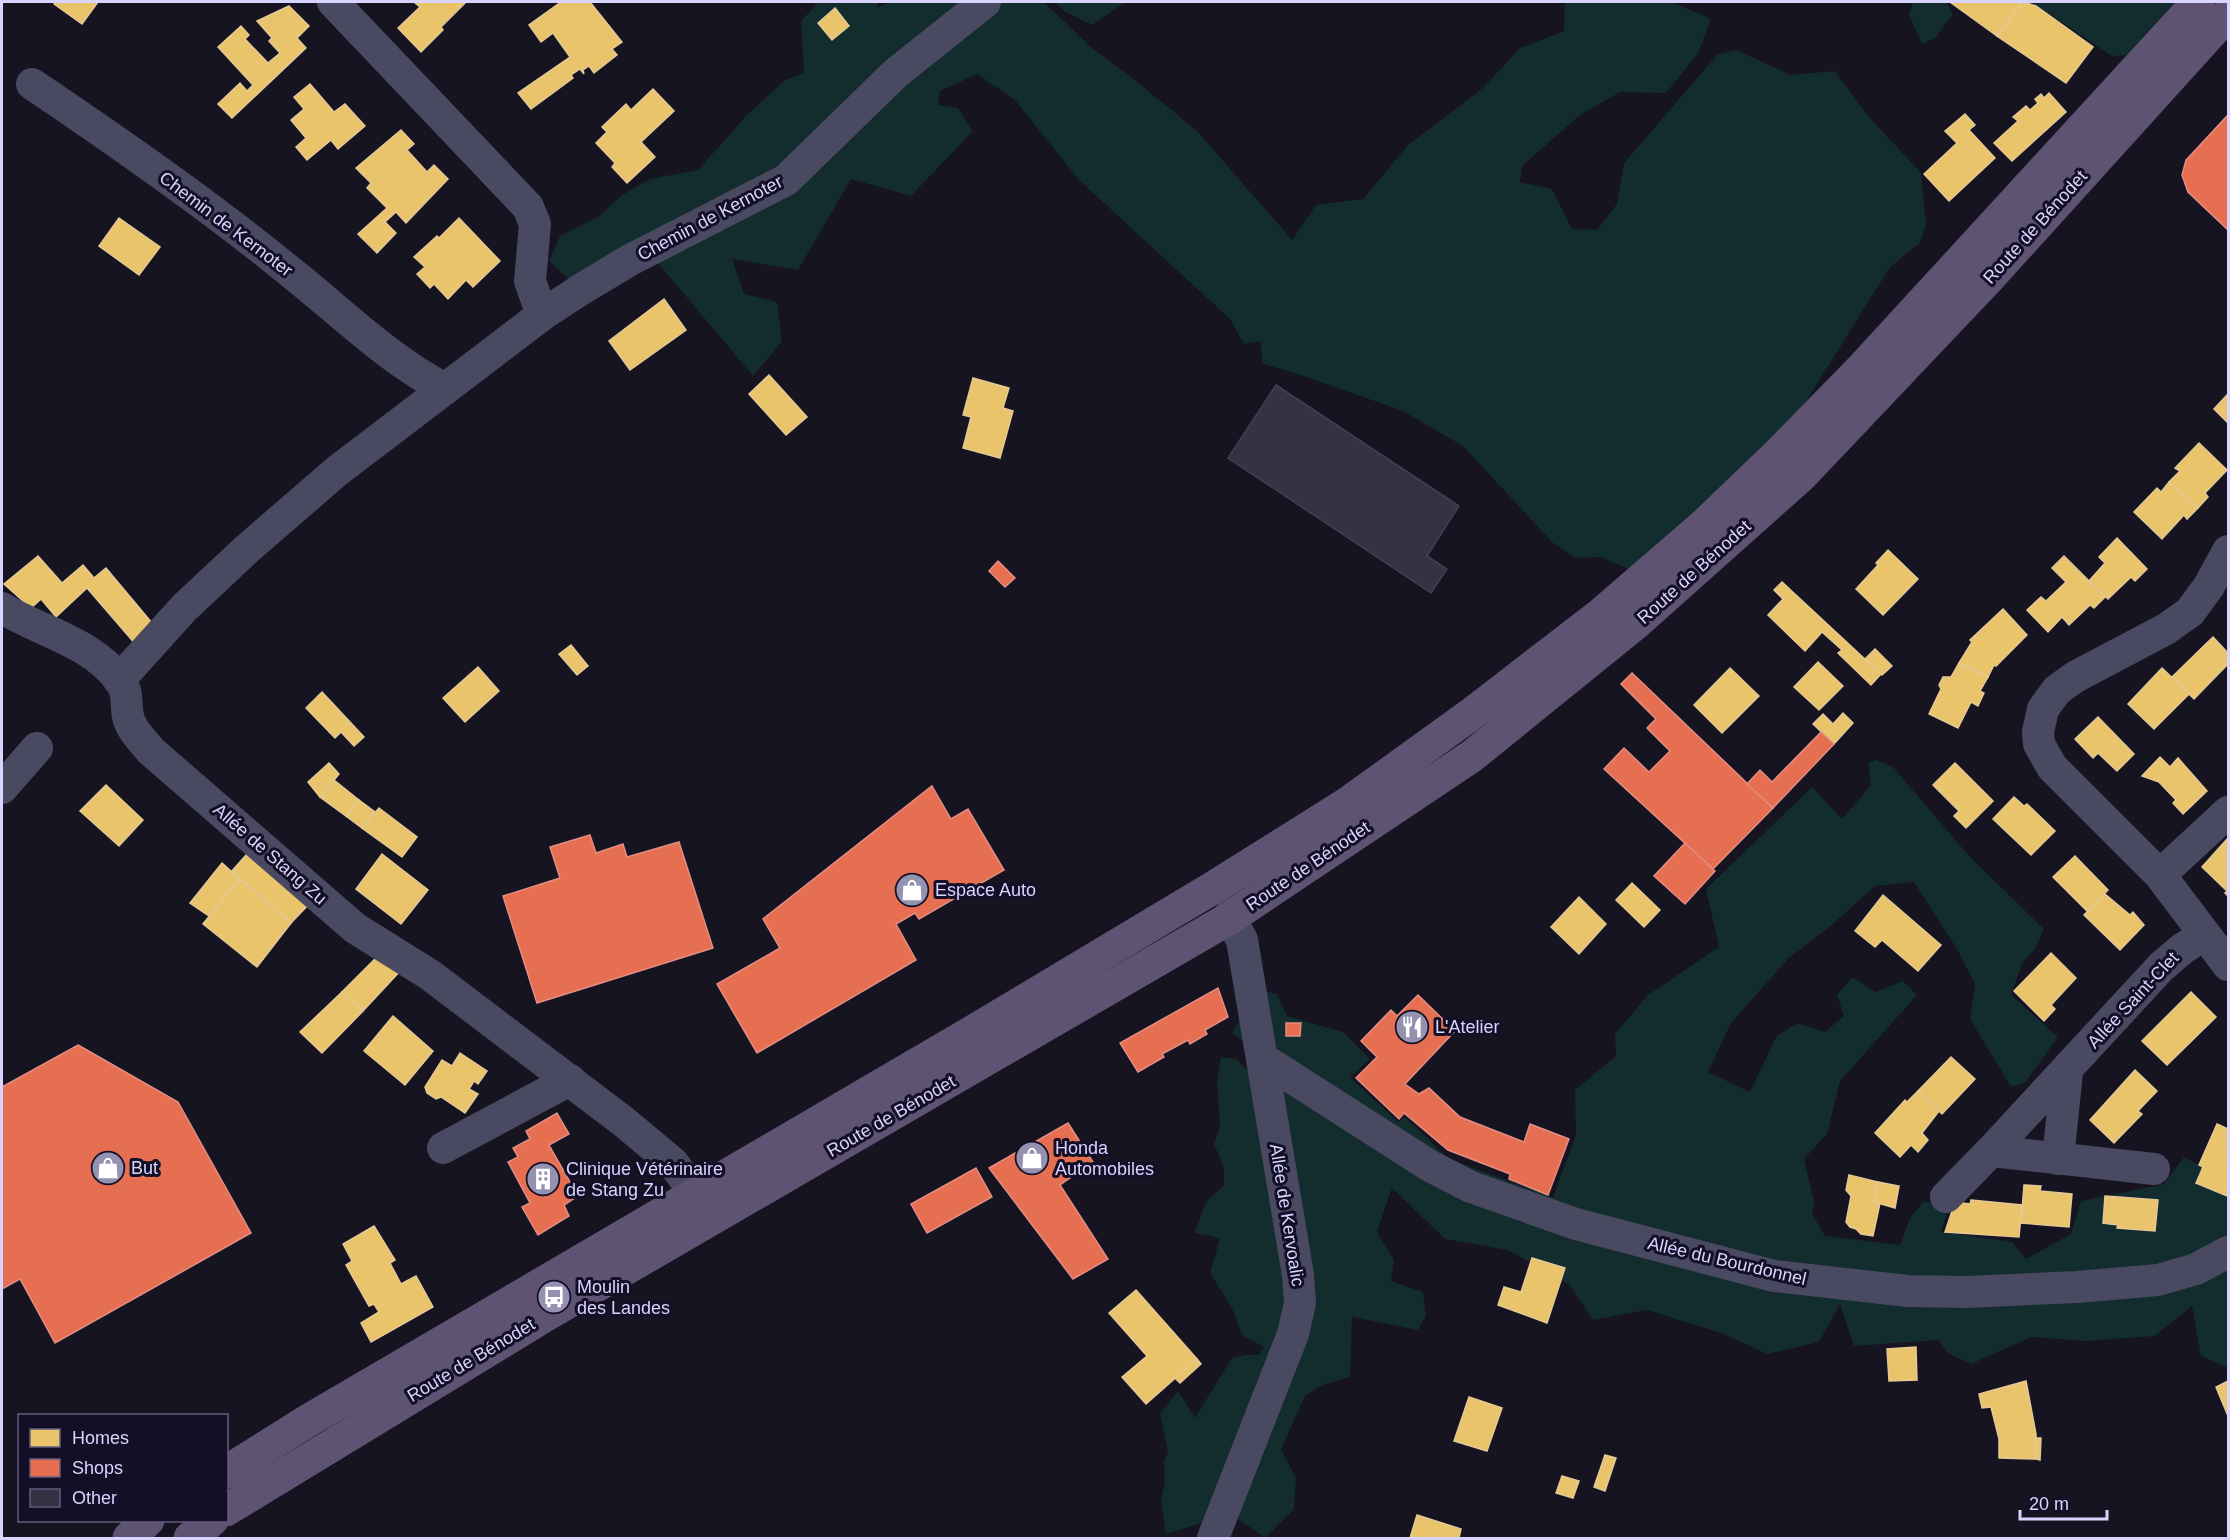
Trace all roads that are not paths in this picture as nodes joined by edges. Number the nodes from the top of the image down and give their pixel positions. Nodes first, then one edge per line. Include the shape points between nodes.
1 (333, 2) edge
2 (985, 2) edge
3 (2198, 2) edge
4 (2229, 14) edge
5 (32, 84) dead end
6 (542, 315) junction
7 (445, 389) junction
8 (2229, 551) edge
9 (2, 608) edge
10 (119, 680) junction
11 (37, 747) dead end
12 (2, 788) edge
13 (1348, 803) junction
14 (2229, 812) edge
15 (1383, 816) junction
16 (1317, 824) junction
17 (2160, 875) junction
18 (1230, 918) junction
19 (2204, 935) junction
20 (2229, 965) edge
21 (1263, 1059) junction
22 (2067, 1072) junction
23 (570, 1080) junction
24 (443, 1148) dead end
25 (1991, 1151) junction
26 (2058, 1158) junction
27 (2154, 1169) dead end
28 (695, 1193) junction
29 (1946, 1197) dead end
30 (750, 1198) junction
31 (2229, 1252) edge
32 (546, 1315) junction
33 (228, 1471) edge
34 (228, 1509) edge
35 (147, 1522) edge
36 (211, 1522) edge
37 (129, 1539) edge
38 (190, 1539) edge
39 (1213, 1539) edge

1 - 6 street via 528,207 535,224 530,281
2 - 6 street, Chemin de Kernoter via 896,73 786,180 630,260
3 - 13 main road, Route de Bénodet via 1864,366 1704,525 1601,614
4 - 15 main road, Route de Bénodet via 1987,280 1802,475 1635,624 1472,756
5 - 7 street, Chemin de Kernoter via 237,231 393,357
6 - 7 street, Chemin de Kernoter
7 - 10 street, Chemin de Kernoter via 337,471 256,541 184,608
8 - 17 street via 2199,601 2179,621 2075,677 2057,690 2038,721 2039,744 2052,767
9 - 10 street, Allée de Stang Zu via 85,652
10 - 23 street, Allée de Stang Zu via 128,696 128,716 151,751 355,928 430,975
11 - 12 street
13 - 15 street
13 - 16 main road, Route de Bénodet
14 - 17 street
15 - 18 main road, Route de Bénodet
16 - 18 street via 1306,846 1237,891
16 - 28 main road, Route de Bénodet via 1078,970
17 - 19 street
18 - 21 street, Allée de Kervoalic via 1242,940
18 - 30 main road, Route de Bénodet
19 - 20 street
19 - 22 street, Allée Saint-Clet via 2161,967
21 - 31 street, Allée du Bourdonnel via 1430,1166 1471,1187 1576,1224 1774,1276 1908,1291 2055,1288 2158,1280 2196,1269
21 - 39 street, Allée de Kervoalic via 1295,1248 1300,1303 1293,1334
22 - 25 street, Allée Saint-Clet
22 - 26 street
23 - 24 street
23 - 28 street, Allée de Stang Zu via 660,1151
25 - 26 street
25 - 29 street, Allée Saint-Clet
26 - 27 street
28 - 30 street via 718,1204
28 - 32 street via 691,1212 576,1281
28 - 33 main road, Route de Bénodet
30 - 32 main road, Route de Bénodet
32 - 34 main road, Route de Bénodet
35 - 37 main road
36 - 38 main road

